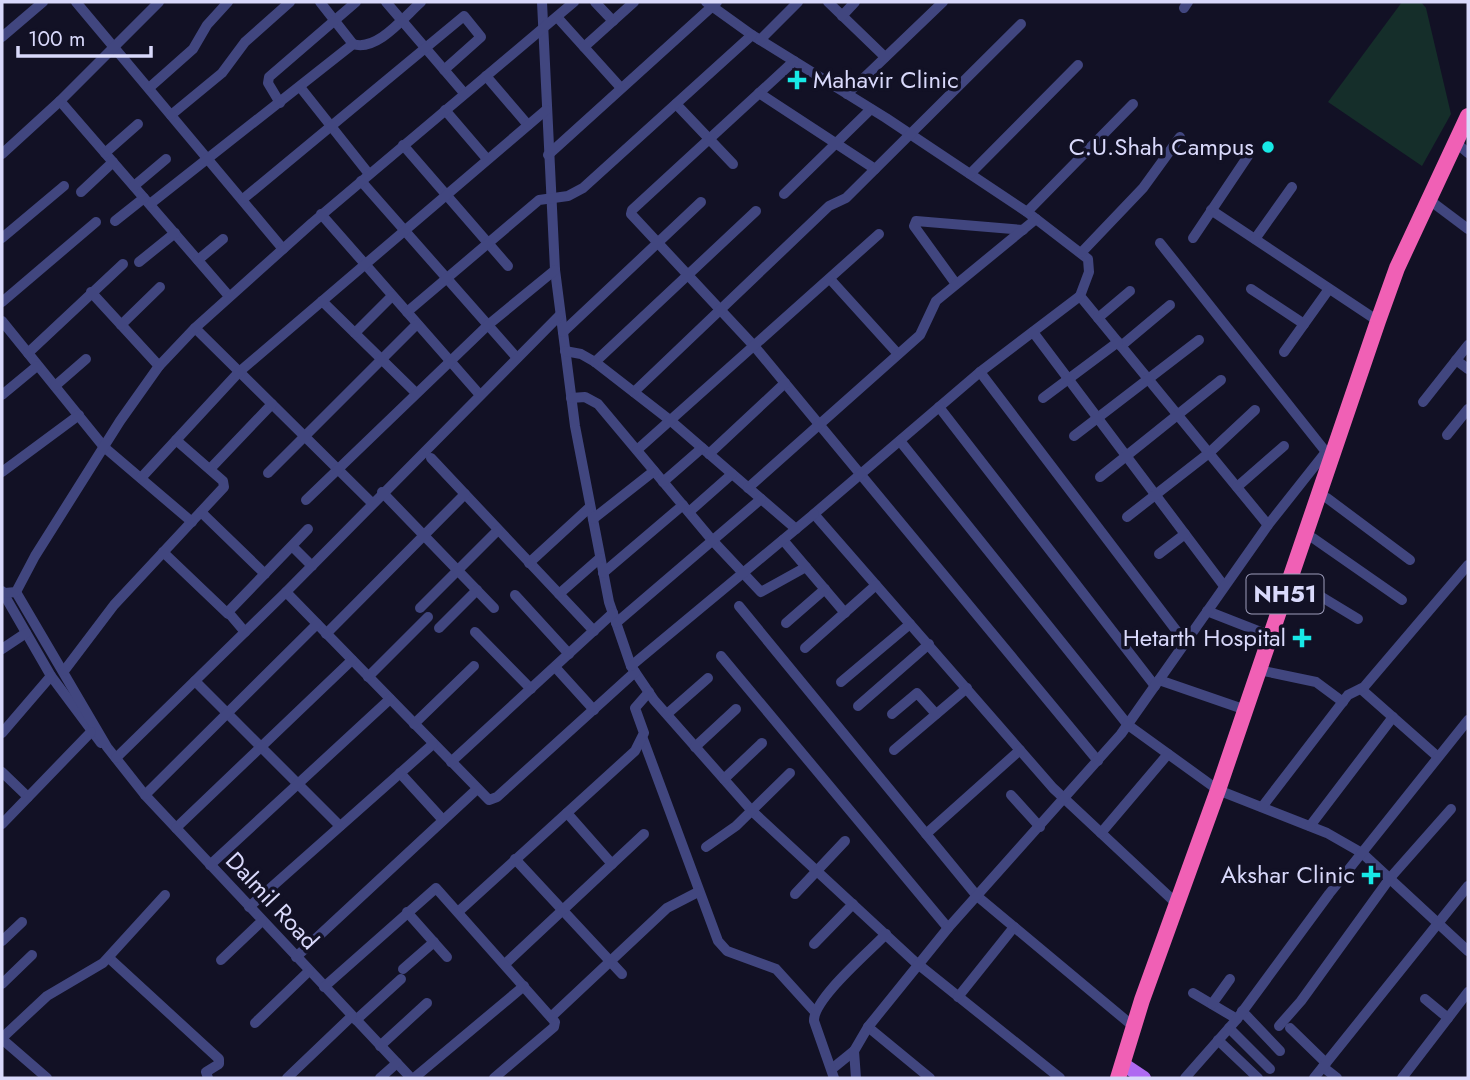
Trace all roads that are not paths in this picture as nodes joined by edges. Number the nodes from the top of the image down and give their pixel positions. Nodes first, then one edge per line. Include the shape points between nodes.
1 (43, 2) edge
2 (76, 2) edge
3 (159, 2) edge
4 (228, 2) edge
5 (290, 2) edge
6 (320, 2) edge
7 (356, 2) edge
8 (386, 2) edge
9 (421, 2) edge
10 (542, 2) edge
11 (574, 2) edge
12 (595, 2) edge
13 (634, 2) edge
14 (798, 2) edge
15 (828, 2) edge
16 (855, 2) edge
17 (943, 2) edge
18 (712, 3) edge
19 (842, 16) junction
20 (557, 17) junction
21 (401, 19) junction
22 (334, 21) junction
23 (613, 21) junction
24 (1021, 24) dead end
25 (541, 30) junction
26 (2, 36) edge
27 (756, 38) junction
28 (353, 44) junction
29 (113, 46) junction
30 (584, 47) junction
31 (426, 48) junction
32 (885, 57) junction
33 (794, 61) junction
34 (1078, 65) dead end
35 (444, 70) junction
36 (485, 76) junction
37 (300, 87) junction
38 (149, 88) junction
39 (621, 88) junction
40 (464, 93) junction
41 (759, 93) junction
42 (847, 94) junction
43 (60, 101) junction
44 (280, 103) junction
45 (676, 104) junction
46 (1133, 104) dead end
47 (871, 109) junction
48 (445, 110) junction
49 (546, 110) junction
50 (171, 115) junction
51 (1468, 117) edge
52 (138, 124) dead end
53 (528, 125) junction
54 (332, 127) junction
55 (1468, 132) edge
56 (910, 134) junction
57 (1180, 137) dead end
58 (708, 139) junction
59 (836, 143) junction
60 (403, 145) junction
61 (1464, 150) edge
62 (2, 154) edge
63 (548, 155) junction
64 (1248, 156) dead end
65 (208, 157) junction
66 (109, 158) junction
67 (166, 159) dead end
68 (487, 159) junction
69 (733, 164) dead end
70 (875, 169) junction
71 (970, 174) junction
72 (365, 178) junction
73 (64, 186) dead end
74 (134, 186) junction
75 (1292, 187) dead end
76 (81, 192) dead end
77 (445, 194) junction
78 (784, 194) dead end
79 (550, 198) junction
80 (243, 199) junction
81 (147, 201) junction
82 (1431, 201) junction
83 (701, 202) dead end
84 (1211, 210) junction
85 (756, 211) dead end
86 (321, 215) junction
87 (1031, 215) junction
88 (114, 221) dead end
89 (96, 222) dead end
90 (404, 229) junction
91 (1468, 229) edge
92 (1023, 230) junction
93 (175, 233) junction
94 (879, 234) dead end
95 (2, 238) edge
96 (1193, 238) dead end
97 (223, 239) dead end
98 (1255, 239) junction
99 (487, 242) junction
100 (657, 243) junction
101 (1160, 243) dead end
102 (283, 248) junction
103 (1081, 253) junction
104 (198, 260) junction
105 (139, 262) dead end
106 (123, 264) dead end
107 (364, 265) junction
108 (508, 266) dead end
109 (555, 270) junction
110 (689, 276) junction
111 (446, 278) junction
112 (830, 279) junction
113 (957, 284) junction
114 (160, 287) dead end
115 (1251, 289) dead end
116 (1329, 289) junction
117 (1130, 291) dead end
118 (91, 292) junction
119 (228, 295) junction
120 (392, 296) junction
121 (1080, 296) junction
122 (322, 301) junction
123 (2, 302) edge
124 (1170, 305) dead end
125 (721, 311) junction
126 (407, 312) junction
127 (561, 315) junction
128 (1098, 318) junction
129 (2, 321) edge
130 (1378, 321) junction
131 (417, 324) junction
132 (1304, 324) junction
133 (121, 325) junction
134 (488, 325) junction
135 (195, 328) junction
136 (563, 332) junction
137 (1033, 332) junction
138 (355, 333) junction
139 (1199, 340) dead end
140 (1120, 344) junction
141 (1468, 345) edge
142 (755, 347) junction
143 (565, 351) junction
144 (1284, 352) dead end
145 (27, 353) junction
146 (898, 354) junction
147 (517, 358) junction
148 (86, 359) dead end
149 (382, 360) junction
150 (1456, 360) junction
151 (449, 361) junction
152 (595, 362) junction
153 (37, 366) junction
154 (159, 366) junction
155 (1468, 369) edge
156 (239, 372) junction
157 (980, 372) junction
158 (1068, 379) junction
159 (1150, 380) junction
160 (1221, 380) dead end
161 (785, 383) junction
162 (55, 386) junction
163 (634, 392) junction
164 (416, 393) junction
165 (2, 395) edge
166 (480, 395) junction
167 (571, 398) junction
168 (1043, 398) dead end
169 (1423, 402) dead end
170 (272, 404) junction
171 (939, 407) junction
172 (1468, 409) edge
173 (1255, 410) dead end
174 (79, 415) junction
175 (1179, 416) junction
176 (1098, 418) junction
177 (671, 421) junction
178 (819, 424) junction
179 (1447, 435) dead end
180 (304, 436) junction
181 (1074, 436) dead end
182 (176, 440) junction
183 (900, 441) junction
184 (1284, 446) dead end
185 (104, 447) junction
186 (637, 450) junction
187 (706, 451) junction
188 (1209, 453) junction
189 (1329, 454) junction
190 (1127, 457) junction
191 (431, 458) dead end
192 (210, 469) junction
193 (337, 469) junction
194 (654, 471) junction
195 (2, 472) edge
196 (268, 473) dead end
197 (732, 474) junction
198 (861, 474) junction
199 (1100, 477) dead end
200 (141, 478) junction
201 (663, 481) junction
202 (1237, 487) junction
203 (748, 488) junction
204 (382, 492) junction
205 (465, 494) junction
206 (1156, 495) junction
207 (1327, 498) junction
208 (761, 499) junction
209 (306, 500) dead end
210 (372, 503) junction
211 (686, 509) junction
212 (201, 512) junction
213 (592, 513) junction
214 (814, 514) junction
215 (1127, 517) dead end
216 (192, 522) junction
217 (1268, 525) junction
218 (796, 529) junction
219 (308, 530) dead end
220 (498, 530) junction
221 (424, 534) junction
222 (1185, 534) junction
223 (1313, 538) junction
224 (712, 540) junction
225 (783, 540) junction
226 (292, 547) junction
227 (163, 552) junction
228 (1159, 554) dead end
229 (600, 558) junction
230 (1410, 560) dead end
231 (529, 563) junction
232 (1468, 565) edge
233 (312, 566) junction
234 (806, 566) junction
235 (458, 569) junction
236 (603, 573) junction
237 (742, 573) junction
238 (265, 574) junction
239 (1297, 582) junction
240 (876, 585) junction
241 (1224, 586) junction
242 (825, 589) junction
243 (477, 590) junction
244 (8, 592) edge
245 (286, 592) junction
246 (559, 594) junction
247 (515, 595) dead end
248 (1402, 600) dead end
249 (739, 606) dead end
250 (494, 608) dead end
251 (1207, 611) junction
252 (845, 613) junction
253 (228, 614) junction
254 (614, 618) junction
255 (1358, 620) dead end
256 (786, 623) dead end
257 (317, 624) junction
258 (910, 624) junction
259 (439, 628) dead end
260 (594, 631) junction
261 (245, 632) junction
262 (475, 632) dead end
263 (26, 633) junction
264 (326, 634) junction
265 (1271, 636) junction
266 (1185, 642) junction
267 (929, 645) junction
268 (805, 648) dead end
269 (2, 649) edge
270 (569, 653) junction
271 (721, 656) dead end
272 (352, 660) junction
273 (474, 666) dead end
274 (555, 667) junction
275 (633, 669) junction
276 (1263, 670) junction
277 (64, 671) junction
278 (51, 676) junction
279 (368, 677) junction
280 (708, 678) dead end
281 (195, 681) junction
282 (841, 682) dead end
283 (1157, 683) junction
284 (967, 688) junction
285 (531, 689) junction
286 (1361, 689) junction
287 (649, 692) junction
288 (390, 699) junction
289 (1343, 702) junction
290 (858, 706) dead end
291 (736, 709) dead end
292 (594, 710) junction
293 (1245, 710) junction
294 (227, 713) junction
295 (892, 714) dead end
296 (936, 714) junction
297 (667, 715) junction
298 (1393, 717) junction
299 (414, 724) junction
300 (1467, 724) edge
301 (1128, 725) junction
302 (91, 732) junction
303 (2, 733) edge
304 (643, 739) junction
305 (762, 743) dead end
306 (433, 744) junction
307 (107, 747) junction
308 (695, 747) junction
309 (262, 748) junction
310 (894, 750) dead end
311 (1020, 750) junction
312 (1168, 754) junction
313 (1438, 757) junction
314 (116, 758) junction
315 (1098, 761) junction
316 (451, 762) junction
317 (2, 772) edge
318 (400, 773) junction
319 (790, 773) dead end
320 (724, 779) junction
321 (300, 784) junction
322 (477, 789) junction
323 (1221, 791) junction
324 (1011, 794) dead end
325 (145, 795) junction
326 (28, 797) junction
327 (1065, 800) junction
328 (1262, 807) junction
329 (1451, 809) dead end
330 (752, 811) junction
331 (567, 813) junction
332 (443, 820) junction
333 (2, 824) edge
334 (341, 826) junction
335 (1310, 826) junction
336 (1040, 827) junction
337 (176, 828) junction
338 (1101, 833) junction
339 (644, 834) dead end
340 (926, 834) junction
341 (845, 841) dead end
342 (706, 847) dead end
343 (1362, 853) junction
344 (515, 859) junction
345 (612, 863) junction
346 (210, 865) junction
347 (817, 871) junction
348 (1390, 878) junction
349 (1468, 887) edge
350 (698, 892) junction
351 (794, 894) dead end
352 (165, 895) dead end
353 (977, 896) junction
354 (853, 904) junction
355 (1177, 904) junction
356 (249, 907) junction
357 (562, 910) junction
358 (407, 912) junction
359 (458, 912) junction
360 (262, 921) junction
361 (22, 922) dead end
362 (1439, 924) junction
363 (1014, 927) junction
364 (948, 928) junction
365 (886, 934) junction
366 (2, 941) edge
367 (434, 942) junction
368 (814, 944) dead end
369 (1468, 951) edge
370 (32, 955) dead end
371 (296, 957) junction
372 (447, 957) dead end
373 (108, 958) junction
374 (221, 960) dead end
375 (610, 961) junction
376 (505, 964) junction
377 (919, 964) junction
378 (309, 971) junction
379 (622, 974) dead end
380 (1230, 978) dead end
381 (2, 984) edge
382 (524, 986) junction
383 (324, 987) junction
384 (1468, 992) edge
385 (1193, 993) dead end
386 (958, 996) junction
387 (1425, 999) dead end
388 (426, 1003) dead end
389 (1212, 1004) junction
390 (814, 1012) junction
391 (551, 1017) junction
392 (354, 1018) junction
393 (1448, 1018) junction
394 (1236, 1020) junction
395 (255, 1023) dead end
396 (868, 1027) junction
397 (1134, 1027) junction
398 (2, 1038) edge
399 (1218, 1040) junction
400 (380, 1046) junction
401 (853, 1051) junction
402 (1280, 1051) dead end
403 (397, 1063) junction
404 (1325, 1065) junction
405 (1270, 1069) dead end
406 (1124, 1072) edge
407 (834, 1073) edge
408 (47, 1078) edge
409 (208, 1078) edge
410 (287, 1078) edge
411 (380, 1078) edge
412 (413, 1078) edge
413 (495, 1078) edge
414 (856, 1078) edge
415 (930, 1078) edge
416 (1060, 1078) edge
417 (1144, 1078) edge
418 (1185, 1078) edge
419 (1258, 1078) edge
420 (1314, 1078) edge
421 (1337, 1078) edge
422 (1402, 1078) edge

1 - 26 street
2 - 29 street
3 - 29 street
4 - 38 street via 207,25 194,49
5 - 50 street via 245,42 222,73
6 - 22 street
7 - 22 street
8 - 21 street
9 - 21 street
10 - 25 street
11 - 20 street
12 - 23 street
13 - 23 street
14 - 27 street
15 - 19 street
16 - 19 street
17 - 32 street
18 - 27 street
18 - 39 street
19 - 32 street
20 - 25 street
20 - 30 street
21 - 28 street via 370,45
21 - 31 street
22 - 28 street
22 - 44 street via 269,77
23 - 30 street
24 - 56 street
25 - 36 street
25 - 49 street
27 - 33 street
27 - 45 street
28 - 37 street
29 - 38 street
29 - 43 street
30 - 39 street
31 - 35 street
31 - 35 street via 465,17 481,37
31 - 54 street
32 - 42 street
33 - 41 street
33 - 42 street
34 - 71 street
35 - 40 street
36 - 40 street
36 - 53 street
37 - 44 street
37 - 54 street
38 - 50 street
39 - 63 street
40 - 48 street
41 - 58 street
41 - 59 street
42 - 47 street
43 - 62 street
43 - 66 street
44 - 65 street
45 - 58 street
45 - 79 street via 583,188
46 - 87 street
47 - 56 street
47 - 59 street
48 - 60 street
48 - 68 street
49 - 53 street
49 - 63 street
50 - 65 street
51 - 82 highway, NH51
52 - 66 street
53 - 68 street
54 - 72 street
54 - 80 street
55 - 61 highway, NH51
56 - 70 street
56 - 71 street
57 - 103 street via 1143,188
58 - 69 street
58 - 100 street via 630,212
59 - 70 street
59 - 78 street
60 - 72 street
60 - 77 street
61 - 82 highway, NH51
63 - 79 street
64 - 84 street
65 - 80 street
65 - 81 street
66 - 74 street
66 - 76 street
67 - 74 street
68 - 77 street
70 - 125 street via 846,198 829,206
71 - 87 street
72 - 86 street
72 - 90 street
73 - 95 street
74 - 81 street
75 - 98 street
77 - 90 street
77 - 99 street
79 - 99 street via 539,200
79 - 109 street
80 - 102 street
81 - 88 street
81 - 93 street
82 - 91 street
82 - 130 highway, NH51
82 - 207 highway, NH51
83 - 100 street
84 - 96 street
84 - 98 street
85 - 110 street
86 - 102 street
86 - 107 street
87 - 92 street
87 - 103 street
89 - 123 street
90 - 107 street
90 - 111 street
92 - 113 street
92 - 113 street via 916,221 914,226
93 - 104 street
93 - 105 street
94 - 112 street
97 - 104 street
98 - 116 street
99 - 108 street
99 - 111 street
100 - 110 street
100 - 136 street
101 - 189 street
102 - 119 street
103 - 121 street via 1090,264
104 - 119 street
106 - 118 street
107 - 120 street
107 - 122 street
109 - 127 street
109 - 134 street
110 - 125 street
110 - 152 street
111 - 126 street
111 - 134 street
112 - 142 street
112 - 146 street
113 - 146 street via 936,301 923,331
114 - 133 street
115 - 132 street
116 - 130 street
116 - 132 street
117 - 128 street
118 - 133 street
118 - 145 street
119 - 135 street
120 - 126 street
120 - 138 street
121 - 128 street
121 - 137 street
122 - 138 street
122 - 156 street
124 - 140 street
125 - 142 street
125 - 163 street
126 - 131 street
127 - 136 street
127 - 147 street
128 - 140 street
129 - 145 street
130 - 189 highway, NH51
131 - 149 street
131 - 151 street
132 - 144 street
133 - 154 street
134 - 147 street
134 - 151 street
135 - 154 street
135 - 156 street
136 - 143 street
137 - 157 street
137 - 158 street
138 - 149 street
139 - 159 street
140 - 158 street
140 - 159 street
141 - 150 street
142 - 161 street
142 - 177 street
143 - 152 street
143 - 167 street
145 - 153 street
146 - 178 street
147 - 166 street
148 - 162 street
149 - 164 street
149 - 180 street
150 - 155 street
150 - 169 street
151 - 164 street
151 - 166 street
152 - 163 street
153 - 162 street
153 - 165 street
154 - 185 street
156 - 170 street
156 - 182 street
157 - 171 street
157 - 266 street
158 - 168 street
158 - 176 street
159 - 175 street
159 - 176 street
160 - 175 street
161 - 178 street
161 - 187 street
162 - 174 street
163 - 177 street
164 - 193 street
166 - 204 street
167 - 186 street via 585,397 598,404
167 - 213 street
170 - 180 street
170 - 192 street
171 - 183 street
171 - 283 street
172 - 179 street
173 - 188 street
174 - 185 street
174 - 195 street
175 - 188 street
175 - 190 street
176 - 181 street
176 - 190 street
177 - 186 street
177 - 187 street
178 - 198 street
178 - 203 street
180 - 193 street
180 - 196 street
182 - 192 street
182 - 200 street
183 - 198 street
183 - 301 street
184 - 202 street
185 - 200 street
185 - 244 street
186 - 194 street
187 - 197 street
187 - 201 street
188 - 202 street
188 - 206 street
189 - 217 street
189 - 265 highway, NH51
190 - 199 street
190 - 206 street
191 - 205 street
192 - 212 street via 225,485
193 - 209 street
193 - 210 street
194 - 201 street
194 - 213 street
197 - 203 street
197 - 211 street
198 - 214 street
198 - 315 street
200 - 216 street
201 - 211 street
202 - 217 street
203 - 208 street
204 - 210 street
204 - 221 street
205 - 220 street
205 - 221 street
206 - 215 street
206 - 222 street
207 - 223 highway, NH51
207 - 230 street
208 - 218 street
208 - 224 street
210 - 233 street
211 - 224 street
211 - 236 street
212 - 216 street
212 - 238 street
213 - 229 street
213 - 231 street
214 - 218 street
214 - 240 street
216 - 227 street
217 - 241 street
218 - 225 street
219 - 226 street
220 - 231 street
220 - 235 street
221 - 235 street
221 - 264 street
222 - 228 street
222 - 241 street
223 - 239 highway, NH51
223 - 248 street
224 - 237 street
224 - 254 street
225 - 234 street
225 - 237 street
226 - 233 street
226 - 238 street
227 - 253 street
227 - 277 street via 114,605
229 - 236 street
229 - 246 street
231 - 246 street
232 - 286 street
233 - 245 street
234 - 237 street via 763,592
234 - 242 street
235 - 243 street
235 - 279 street
236 - 254 street
237 - 275 street
238 - 253 street
239 - 255 street
239 - 276 highway, NH51
240 - 252 street
240 - 258 street
241 - 251 street
242 - 252 street
242 - 256 street
243 - 250 street
243 - 259 street
244 - 263 street
244 - 277 street
245 - 257 street
245 - 261 street
246 - 260 street
247 - 270 street
249 - 340 street
251 - 265 street
251 - 266 street
252 - 268 street
253 - 261 street
254 - 260 street
254 - 275 street
257 - 264 street
257 - 294 street
258 - 267 street
258 - 282 street
260 - 270 street
261 - 281 street
262 - 285 street
263 - 269 street
263 - 278 street
264 - 272 street
265 - 276 highway, NH51
266 - 283 street
267 - 284 street
267 - 290 street
270 - 274 street
271 - 364 street
272 - 279 street
272 - 309 street
273 - 299 street
274 - 285 street
274 - 292 street
275 - 287 street
275 - 292 street
276 - 289 street via 1316,682
276 - 293 highway, NH51
276 - 323 highway, NH51
277 - 307 street
278 - 302 street
278 - 303 street
279 - 288 street
280 - 297 street
281 - 294 street
281 - 314 street
283 - 293 street
283 - 301 street
284 - 296 street
284 - 311 street
285 - 316 street
286 - 289 street
286 - 298 street
287 - 297 street
287 - 304 street via 635,708
288 - 299 street
288 - 321 street
289 - 328 street
291 - 308 street
292 - 322 street via 497,797 489,800
293 - 323 highway, NH51
294 - 309 street
294 - 325 street
295 - 296 street via 918,693
296 - 310 street
297 - 308 street
298 - 313 street
298 - 335 street
299 - 306 street
300 - 313 street
301 - 312 street
301 - 315 street
302 - 307 street
302 - 326 street
304 - 331 street
304 - 350 street
305 - 320 street
306 - 316 street
306 - 318 street
307 - 314 street, Dalmil Road
308 - 320 street
309 - 321 street
309 - 337 street
311 - 327 street
311 - 340 street
312 - 323 street
312 - 338 street
313 - 343 street
314 - 325 street, Dalmil Road
315 - 327 street
316 - 322 street
317 - 326 street
318 - 332 street
318 - 334 street
319 - 330 street
320 - 330 street
321 - 334 street
321 - 346 street
322 - 332 street
323 - 328 street
323 - 355 highway, NH51
323 - 406 highway, NH51
324 - 336 street
325 - 337 street, Dalmil Road
326 - 333 street
327 - 336 street
327 - 338 street
328 - 335 street
329 - 348 street
330 - 342 street
330 - 347 street
331 - 344 street
331 - 345 street
332 - 371 street
334 - 356 street
335 - 343 street
336 - 353 street
337 - 346 street, Dalmil Road
338 - 355 street
339 - 345 street
340 - 353 street
341 - 347 street
343 - 348 street
343 - 394 street
344 - 357 street
344 - 359 street
345 - 357 street
346 - 356 street, Dalmil Road
347 - 351 street
347 - 354 street
348 - 362 street
348 - 404 street via 1284,1027
349 - 362 street
350 - 375 street via 673,903
350 - 390 street via 721,946 776,969
352 - 373 street
353 - 363 street
353 - 364 street
354 - 365 street
354 - 368 street
355 - 397 highway, NH51
356 - 360 street, Dalmil Road
357 - 375 street
357 - 376 street
358 - 359 street via 435,888
358 - 367 street
358 - 383 street
359 - 376 street
360 - 371 street, Dalmil Road
360 - 374 street
361 - 366 street
362 - 369 street
362 - 404 street
363 - 386 street
363 - 397 street
364 - 377 street
365 - 377 street
365 - 390 street
367 - 372 street
367 - 392 street
370 - 381 street
371 - 378 street, Dalmil Road
373 - 398 street via 40,1001
373 - 409 street via 219,1059 219,1065 206,1072
375 - 379 street
375 - 391 street
376 - 382 street
377 - 386 street
377 - 396 street
378 - 383 street, Dalmil Road
378 - 395 street
380 - 389 street
382 - 391 street
382 - 412 street
383 - 392 street, Dalmil Road
384 - 393 street
385 - 389 street
386 - 416 street
387 - 393 street
388 - 400 street
389 - 394 street
390 - 407 street
391 - 413 street via 554,1027
392 - 400 street, Dalmil Road
392 - 410 street
393 - 422 street
394 - 399 street
394 - 402 street
394 - 405 street
396 - 401 street
396 - 415 street
397 - 406 highway, NH51
398 - 408 street
399 - 418 street
399 - 419 street
400 - 403 street, Dalmil Road
401 - 407 street
401 - 414 street
403 - 411 street
403 - 412 street, Dalmil Road
404 - 420 street
404 - 421 street
406 - 417 main road

